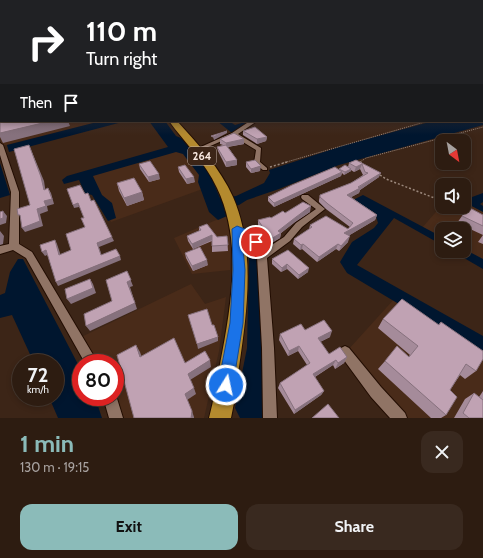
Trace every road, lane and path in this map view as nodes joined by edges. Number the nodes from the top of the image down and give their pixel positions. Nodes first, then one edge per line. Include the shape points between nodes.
1 (174, 122) edge
2 (252, 122) edge
3 (424, 122) edge
4 (483, 127) edge
5 (234, 134) junction
6 (0, 145) edge
7 (197, 150) junction
8 (367, 166) edge
9 (265, 169) joint
10 (380, 174) edge
11 (305, 197) dead end
12 (435, 198) edge
13 (237, 229) junction
14 (14, 246) junction
15 (0, 250) edge
16 (262, 256) junction
17 (345, 352) edge
18 (87, 354) edge
19 (113, 406) edge
20 (116, 418) edge
21 (220, 418) edge
22 (270, 418) edge
23 (400, 418) edge

1 - 7 highway, 264
2 - 5 street
3 - 9 path
4 - 8 path via 366,158 360,162
5 - 7 street
5 - 9 street via 259,150 257,163
6 - 14 street via 15,192
7 - 13 highway, 264 via 212,168 230,202
10 - 12 path via 386,179
11 - 16 street via 322,209 299,225 287,239
13 - 16 street via 256,242
13 - 21 highway, 264 via 237,323
14 - 15 street
14 - 18 street via 29,255
16 - 22 street
17 - 23 street
19 - 20 street

